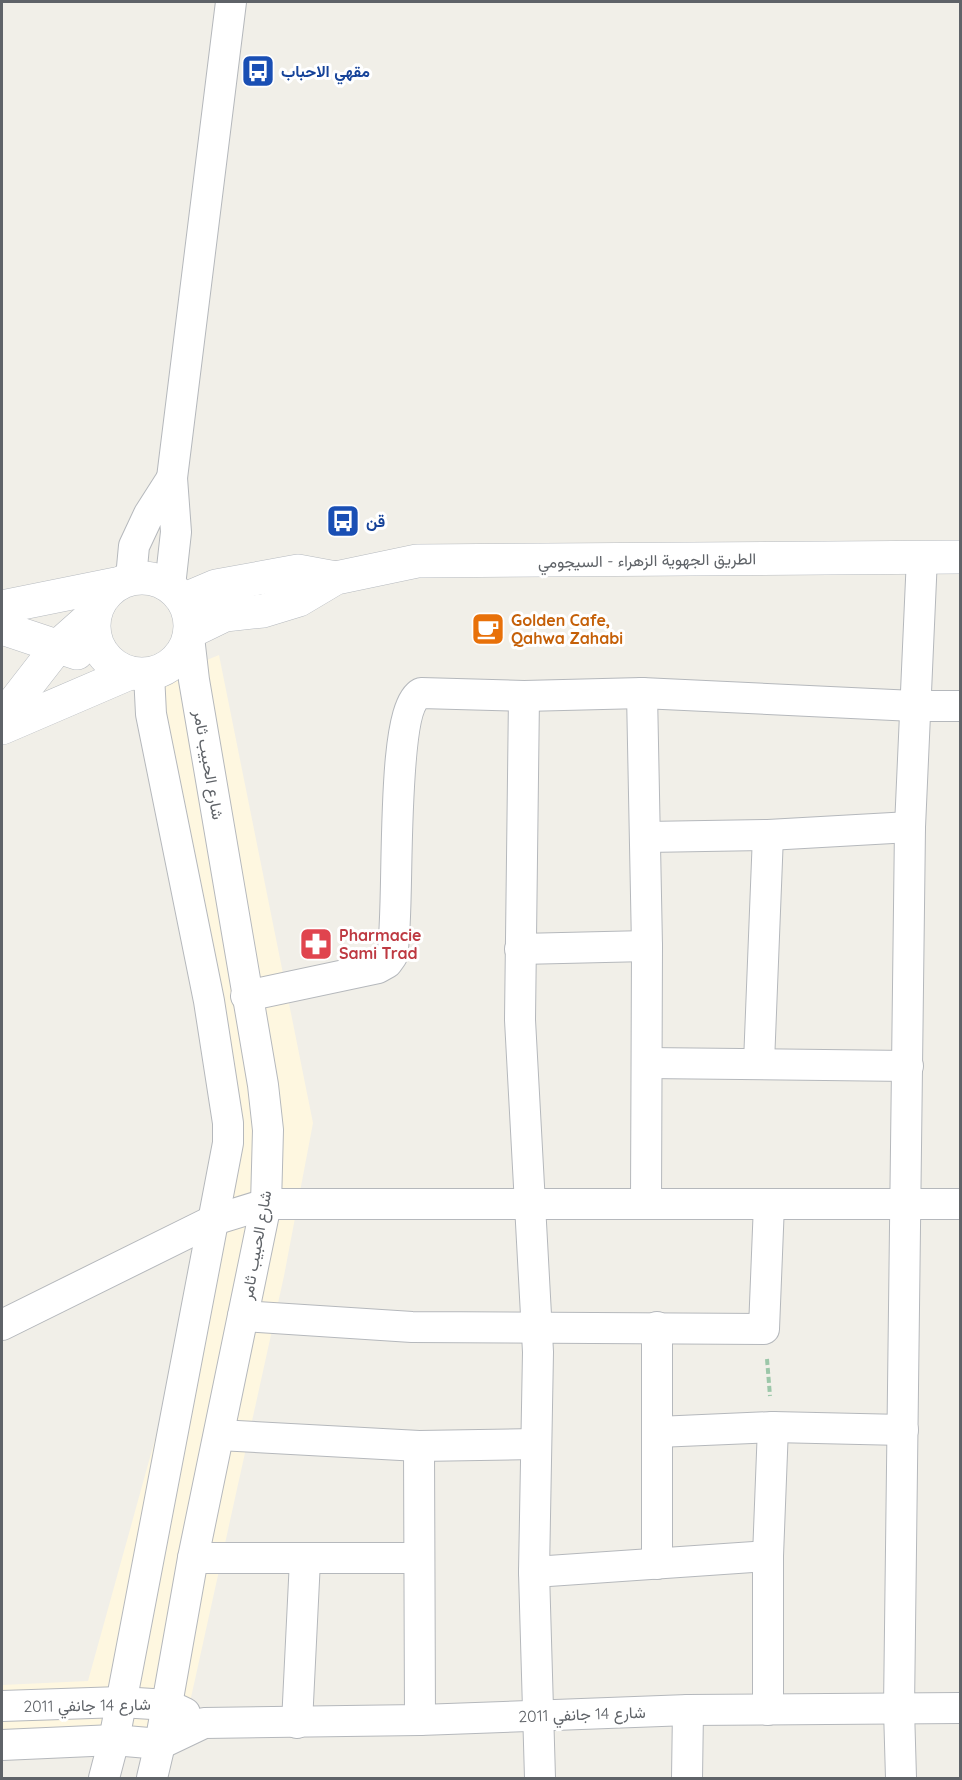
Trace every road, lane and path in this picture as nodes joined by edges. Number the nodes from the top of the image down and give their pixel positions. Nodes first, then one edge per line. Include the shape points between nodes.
1 (231, 2) edge
2 (172, 478) junction
3 (960, 556) edge
4 (922, 557) junction
5 (336, 578) junction
6 (124, 581) junction
7 (177, 593) junction
8 (2, 607) edge
9 (94, 614) junction
10 (2, 628) edge
11 (189, 635) junction
12 (58, 646) junction
13 (134, 672) junction
14 (642, 693) junction
15 (524, 696) junction
16 (914, 706) junction
17 (960, 706) edge
18 (2, 718) edge
19 (2, 728) edge
20 (910, 827) junction
21 (768, 835) junction
22 (646, 837) junction
23 (647, 946) junction
24 (520, 949) junction
25 (246, 996) junction
26 (647, 1063) junction
27 (759, 1063) junction
28 (908, 1066) junction
29 (530, 1203) junction
30 (646, 1203) junction
31 (266, 1204) junction
32 (769, 1204) junction
33 (960, 1204) edge
34 (907, 1205) junction
35 (214, 1220) junction
36 (243, 1316) junction
37 (2, 1325) edge
38 (657, 1327) junction
39 (536, 1329) junction
40 (764, 1329) junction
41 (773, 1427) junction
42 (903, 1430) junction
43 (657, 1432) junction
44 (219, 1435) junction
45 (535, 1444) junction
46 (419, 1446) junction
47 (768, 1556) junction
48 (192, 1558) junction
49 (419, 1558) junction
50 (305, 1560) junction
51 (657, 1564) junction
52 (534, 1572) junction
53 (121, 1702) junction
54 (168, 1705) junction
55 (2, 1706) edge
56 (960, 1708) edge
57 (899, 1709) junction
58 (688, 1710) junction
59 (768, 1710) junction
60 (539, 1715) junction
61 (420, 1720) junction
62 (204, 1723) junction
63 (297, 1723) junction
64 (114, 1740) junction
65 (2, 1744) edge
66 (160, 1744) junction
67 (104, 1779) edge
68 (152, 1779) edge
69 (540, 1779) edge
70 (687, 1779) edge
71 (901, 1779) edge

1 - 2 street
2 - 6 street via 134,546
2 - 7 street
3 - 4 main road, الطريق الجهوية الزهراء - السيجومي
4 - 5 main road, الطريق الجهوية الزهراء - السيجومي via 417,561
4 - 16 street
5 - 7 main road, الطريق الجهوية الزهراء - السيجومي via 298,571
5 - 11 main road, الطريق الجهوية الزهراء - السيجومي via 299,600 262,611 225,615
6 - 7 main road via 145,577
6 - 8 main road
6 - 9 main road via 99,602
7 - 11 main road via 189,616
9 - 12 main road
9 - 13 main road via 93,631 98,647 108,660
10 - 12 main road
11 - 13 main road via 175,662
11 - 25 street, شارع الحبيب ثامر
12 - 13 main road
12 - 18 main road
13 - 19 main road
13 - 35 street via 151,714 209,1001 228,1123
14 - 15 street
14 - 16 street
14 - 22 street
15 - 24 street
15 - 25 street via 429,692 412,699 402,740 396,923 392,956 387,963
16 - 17 street
16 - 20 street
20 - 21 street
20 - 28 street
21 - 22 street
21 - 27 street
22 - 23 street
23 - 24 street
23 - 26 street
24 - 29 street
25 - 31 street, شارع الحبيب ثامر via 268,1130
26 - 27 street
26 - 30 street
27 - 28 street
28 - 34 street
29 - 30 street
29 - 31 street
29 - 39 street
30 - 32 street
31 - 35 street
31 - 36 street, شارع الحبيب ثامر
32 - 34 street
32 - 40 street
33 - 34 street
34 - 42 street
35 - 37 street
35 - 53 street
36 - 39 street via 412,1327
36 - 44 street, شارع الحبيب ثامر
38 - 39 street
38 - 40 street
38 - 43 street
39 - 45 street
40 - 41 path
41 - 42 street
41 - 43 street
41 - 47 street
42 - 57 street
43 - 51 street
44 - 46 street
44 - 48 street, شارع الحبيب ثامر
45 - 46 street
45 - 52 street
46 - 49 street
47 - 51 street
47 - 59 street
48 - 50 street
48 - 54 street, شارع الحبيب ثامر
49 - 50 street
49 - 61 street
50 - 63 street
51 - 52 street
52 - 60 street
53 - 54 street, شارع 14 جانفي 2011
53 - 55 street, شارع 14 جانفي 2011
53 - 64 street
54 - 62 street, شارع 14 جانفي 2011
54 - 66 street, شارع الحبيب ثامر
56 - 57 street, شارع 14 جانفي 2011
57 - 59 street, شارع 14 جانفي 2011
57 - 71 street
58 - 59 street, شارع 14 جانفي 2011
58 - 60 street, شارع 14 جانفي 2011
58 - 70 street
60 - 61 street, شارع 14 جانفي 2011
60 - 69 street
61 - 63 street, شارع 14 جانفي 2011
62 - 63 street, شارع 14 جانفي 2011
62 - 66 street, شارع 14 جانفي 2011
64 - 65 street
64 - 66 street
64 - 67 street
66 - 68 street, شارع الحبيب ثامر

